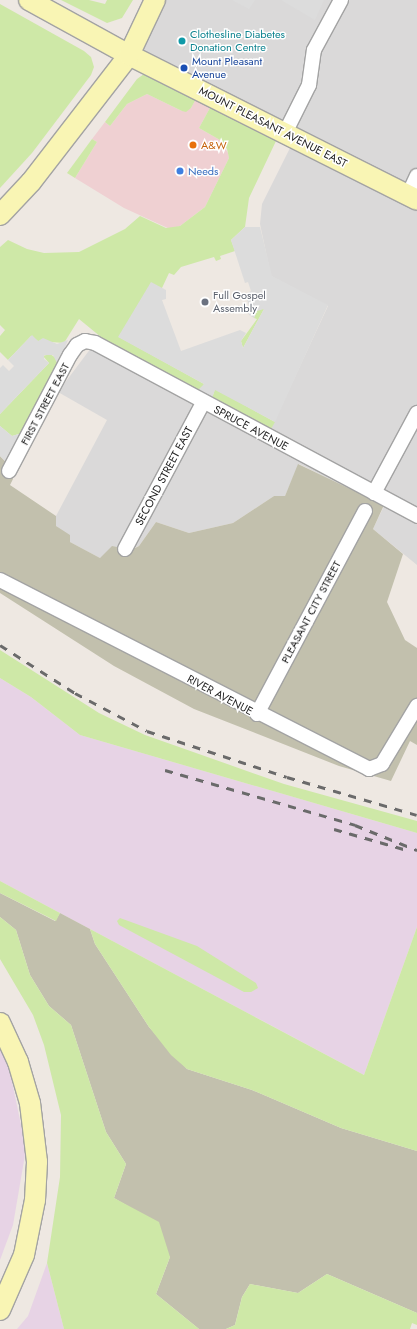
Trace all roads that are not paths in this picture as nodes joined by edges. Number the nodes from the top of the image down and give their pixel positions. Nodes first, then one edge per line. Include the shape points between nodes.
1 (28, 0) edge
2 (155, 0) edge
3 (341, 0) edge
4 (129, 55) junction
5 (284, 133) junction
6 (417, 176) edge
7 (412, 197) edge
8 (0, 216) edge
9 (85, 341) joint
10 (203, 403) junction
11 (417, 413) edge
12 (9, 471) dead end
13 (374, 493) junction
14 (365, 511) dead end
15 (417, 516) edge
16 (125, 549) dead end
17 (0, 580) edge
18 (417, 706) edge
19 (257, 714) junction
20 (0, 1023) edge
21 (0, 1310) edge

1 - 4 main road, MOUNT PLEASANT AVENUE EAST
2 - 4 main road
3 - 5 street via 314,50 309,85
4 - 5 main road, MOUNT PLEASANT AVENUE EAST
4 - 8 main road via 39,171
5 - 7 main road, MOUNT PLEASANT AVENUE EAST
6 - 7 street
9 - 10 street, SPRUCE AVENUE via 95,343
9 - 12 street, FIRST STREET EAST via 77,345 70,355
10 - 13 street, SPRUCE AVENUE
10 - 16 street, SECOND STREET EAST
11 - 13 street
13 - 15 street, SPRUCE AVENUE
14 - 19 street, PLEASANT CITY STREET
17 - 19 street, RIVER AVENUE
18 - 19 street, RIVER AVENUE via 382,764 373,769 365,768
20 - 21 main road via 18,1062 30,1103 37,1162 32,1217 24,1255

